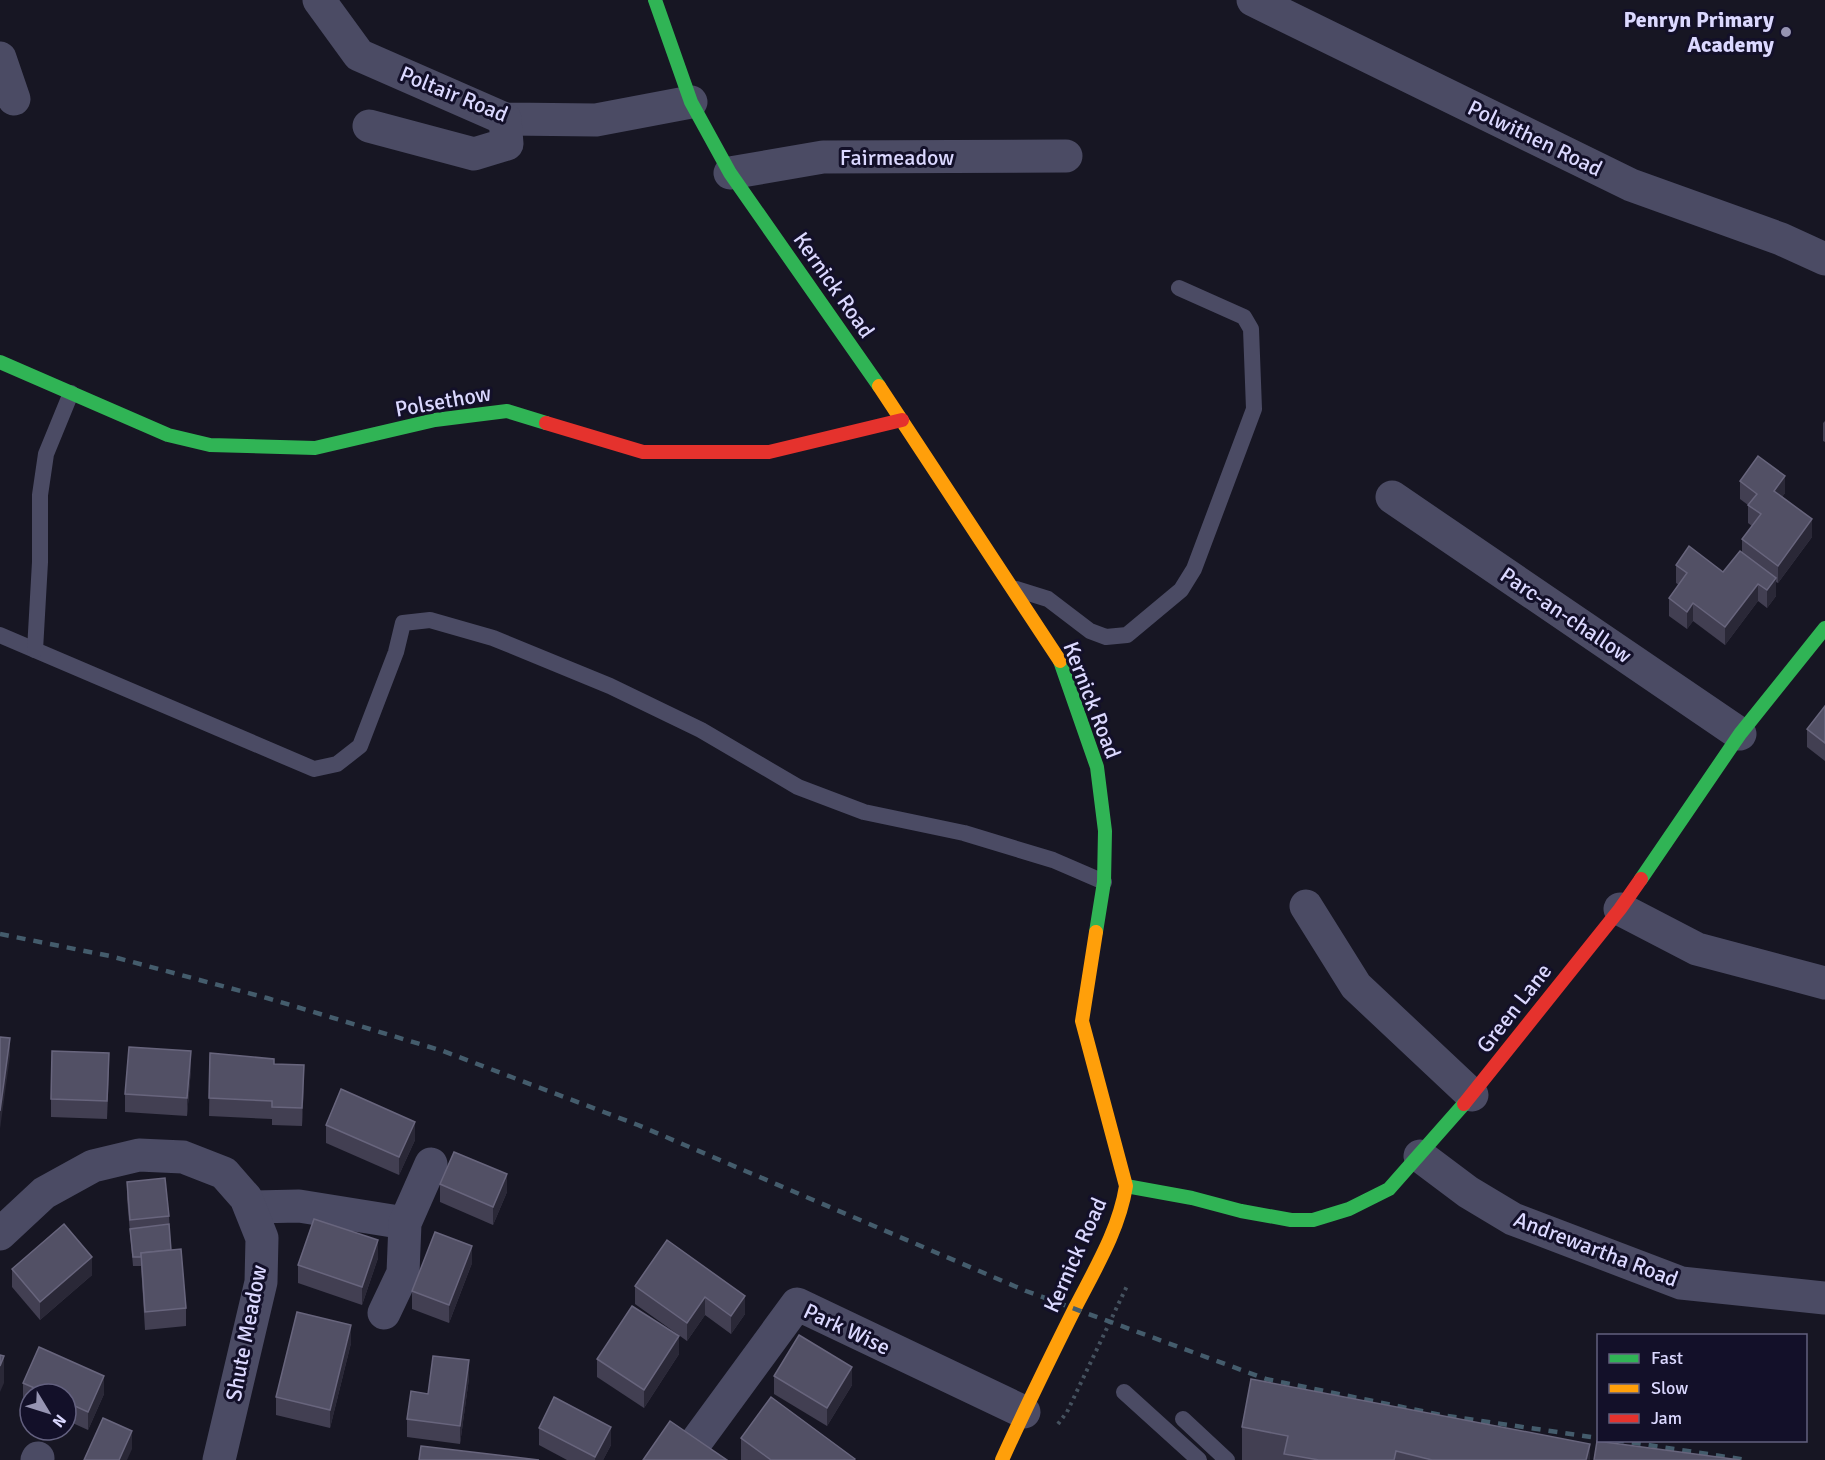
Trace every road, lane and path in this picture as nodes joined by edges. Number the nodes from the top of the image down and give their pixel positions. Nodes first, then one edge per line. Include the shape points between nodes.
1 (319, 0) edge
2 (656, 0) edge
3 (1253, 0) edge
4 (0, 58) edge
5 (14, 99) dead end
6 (691, 102) junction
7 (505, 119) junction
8 (369, 126) dead end
9 (1066, 156) dead end
10 (730, 173) junction
11 (1825, 260) edge
12 (1179, 288) dead end
13 (0, 362) edge
14 (71, 393) junction
15 (902, 420) junction
16 (1392, 496) dead end
17 (1012, 588) junction
18 (1825, 628) edge
19 (0, 634) edge
20 (35, 650) junction
21 (1740, 734) junction
22 (1104, 882) junction
23 (1306, 906) dead end
24 (1620, 909) junction
25 (1825, 983) edge
26 (1472, 1095) junction
27 (1420, 1156) junction
28 (431, 1164) dead end
29 (1126, 1186) junction
30 (250, 1208) junction
31 (405, 1223) junction
32 (0, 1234) edge
33 (1130, 1279) dead end
34 (1825, 1298) edge
35 (384, 1313) dead end
36 (1124, 1392) dead end
37 (1029, 1402) junction
38 (1067, 1412) dead end
39 (1183, 1419) dead end
40 (693, 1446) edge
41 (219, 1460) edge
42 (1002, 1460) edge
43 (1199, 1460) edge
44 (1227, 1460) edge

1 - 7 street, Poltair Road via 359,56
2 - 6 street, Kernick Road
3 - 11 street, Polwithen Road via 1630,185 1781,239
4 - 5 street
6 - 7 street, Poltair Road via 596,120
6 - 10 street, Kernick Road
7 - 8 street via 507,144 474,154
9 - 10 street, Fairmeadow via 823,157
10 - 15 street, Kernick Road
12 - 17 lane via 1244,317 1251,329 1254,409 1194,569 1181,590 1127,635 1106,637 1090,631 1048,599
13 - 14 street, Polsethow
14 - 15 street, Polsethow via 168,435 210,446 315,448 435,420 507,411 643,452 769,452
14 - 20 lane via 46,454 40,495
15 - 17 street, Kernick Road
16 - 21 street, Parc-an-challow
17 - 22 street, Kernick Road via 1059,659 1097,767 1105,831
18 - 21 street, Green Lane
19 - 20 lane
20 - 22 lane via 314,769 337,764 360,746 403,623 429,620 493,638 610,686 701,730 798,787 864,812 964,833 1053,860
21 - 24 street, Green Lane
22 - 29 street, Kernick Road via 1082,1021
23 - 26 street via 1356,986
24 - 25 street via 1697,949
24 - 26 street, Green Lane
26 - 27 street, Green Lane
27 - 29 street, Green Lane via 1389,1189 1349,1209 1313,1220 1261,1215
27 - 34 street, Andrewartha Road via 1513,1219 1681,1283
28 - 31 street
29 - 37 street, Kernick Road via 1111,1237
30 - 31 street via 299,1206
30 - 32 street, Shute Meadow via 224,1173 183,1157 139,1155 93,1166 44,1193
30 - 41 street, Shute Meadow via 262,1238 261,1282
31 - 35 street via 403,1273
33 - 38 path
36 - 43 lane
37 - 40 street, Park Wise via 797,1304
37 - 42 street, Kernick Road
39 - 44 lane

